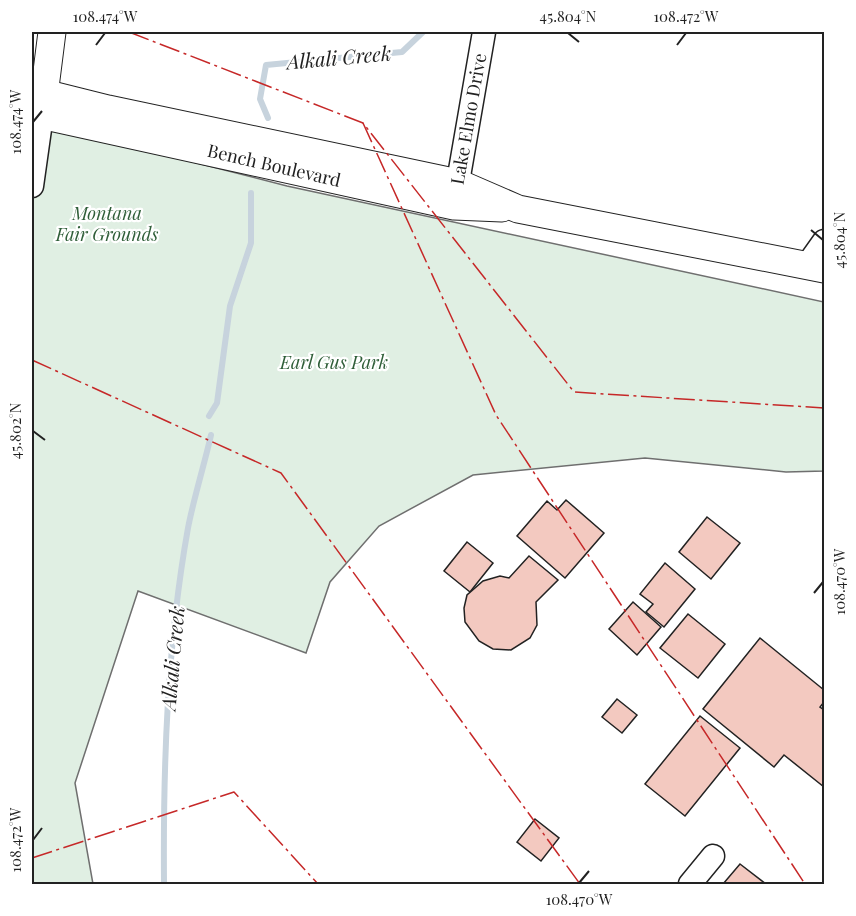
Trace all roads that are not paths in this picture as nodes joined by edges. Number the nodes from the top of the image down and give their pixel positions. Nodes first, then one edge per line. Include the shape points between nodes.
1 (52, 32) edge
2 (484, 32) edge
3 (37, 102) edge
4 (32, 186) edge
5 (456, 195) junction
6 (825, 241) edge
7 (816, 267) edge
8 (713, 856) dead end
9 (690, 885) edge

1 - 3 main road
2 - 5 street, Lake Elmo Drive
3 - 4 street
3 - 5 main road via 108,109 136,124
5 - 7 main road
6 - 7 street
8 - 9 street

